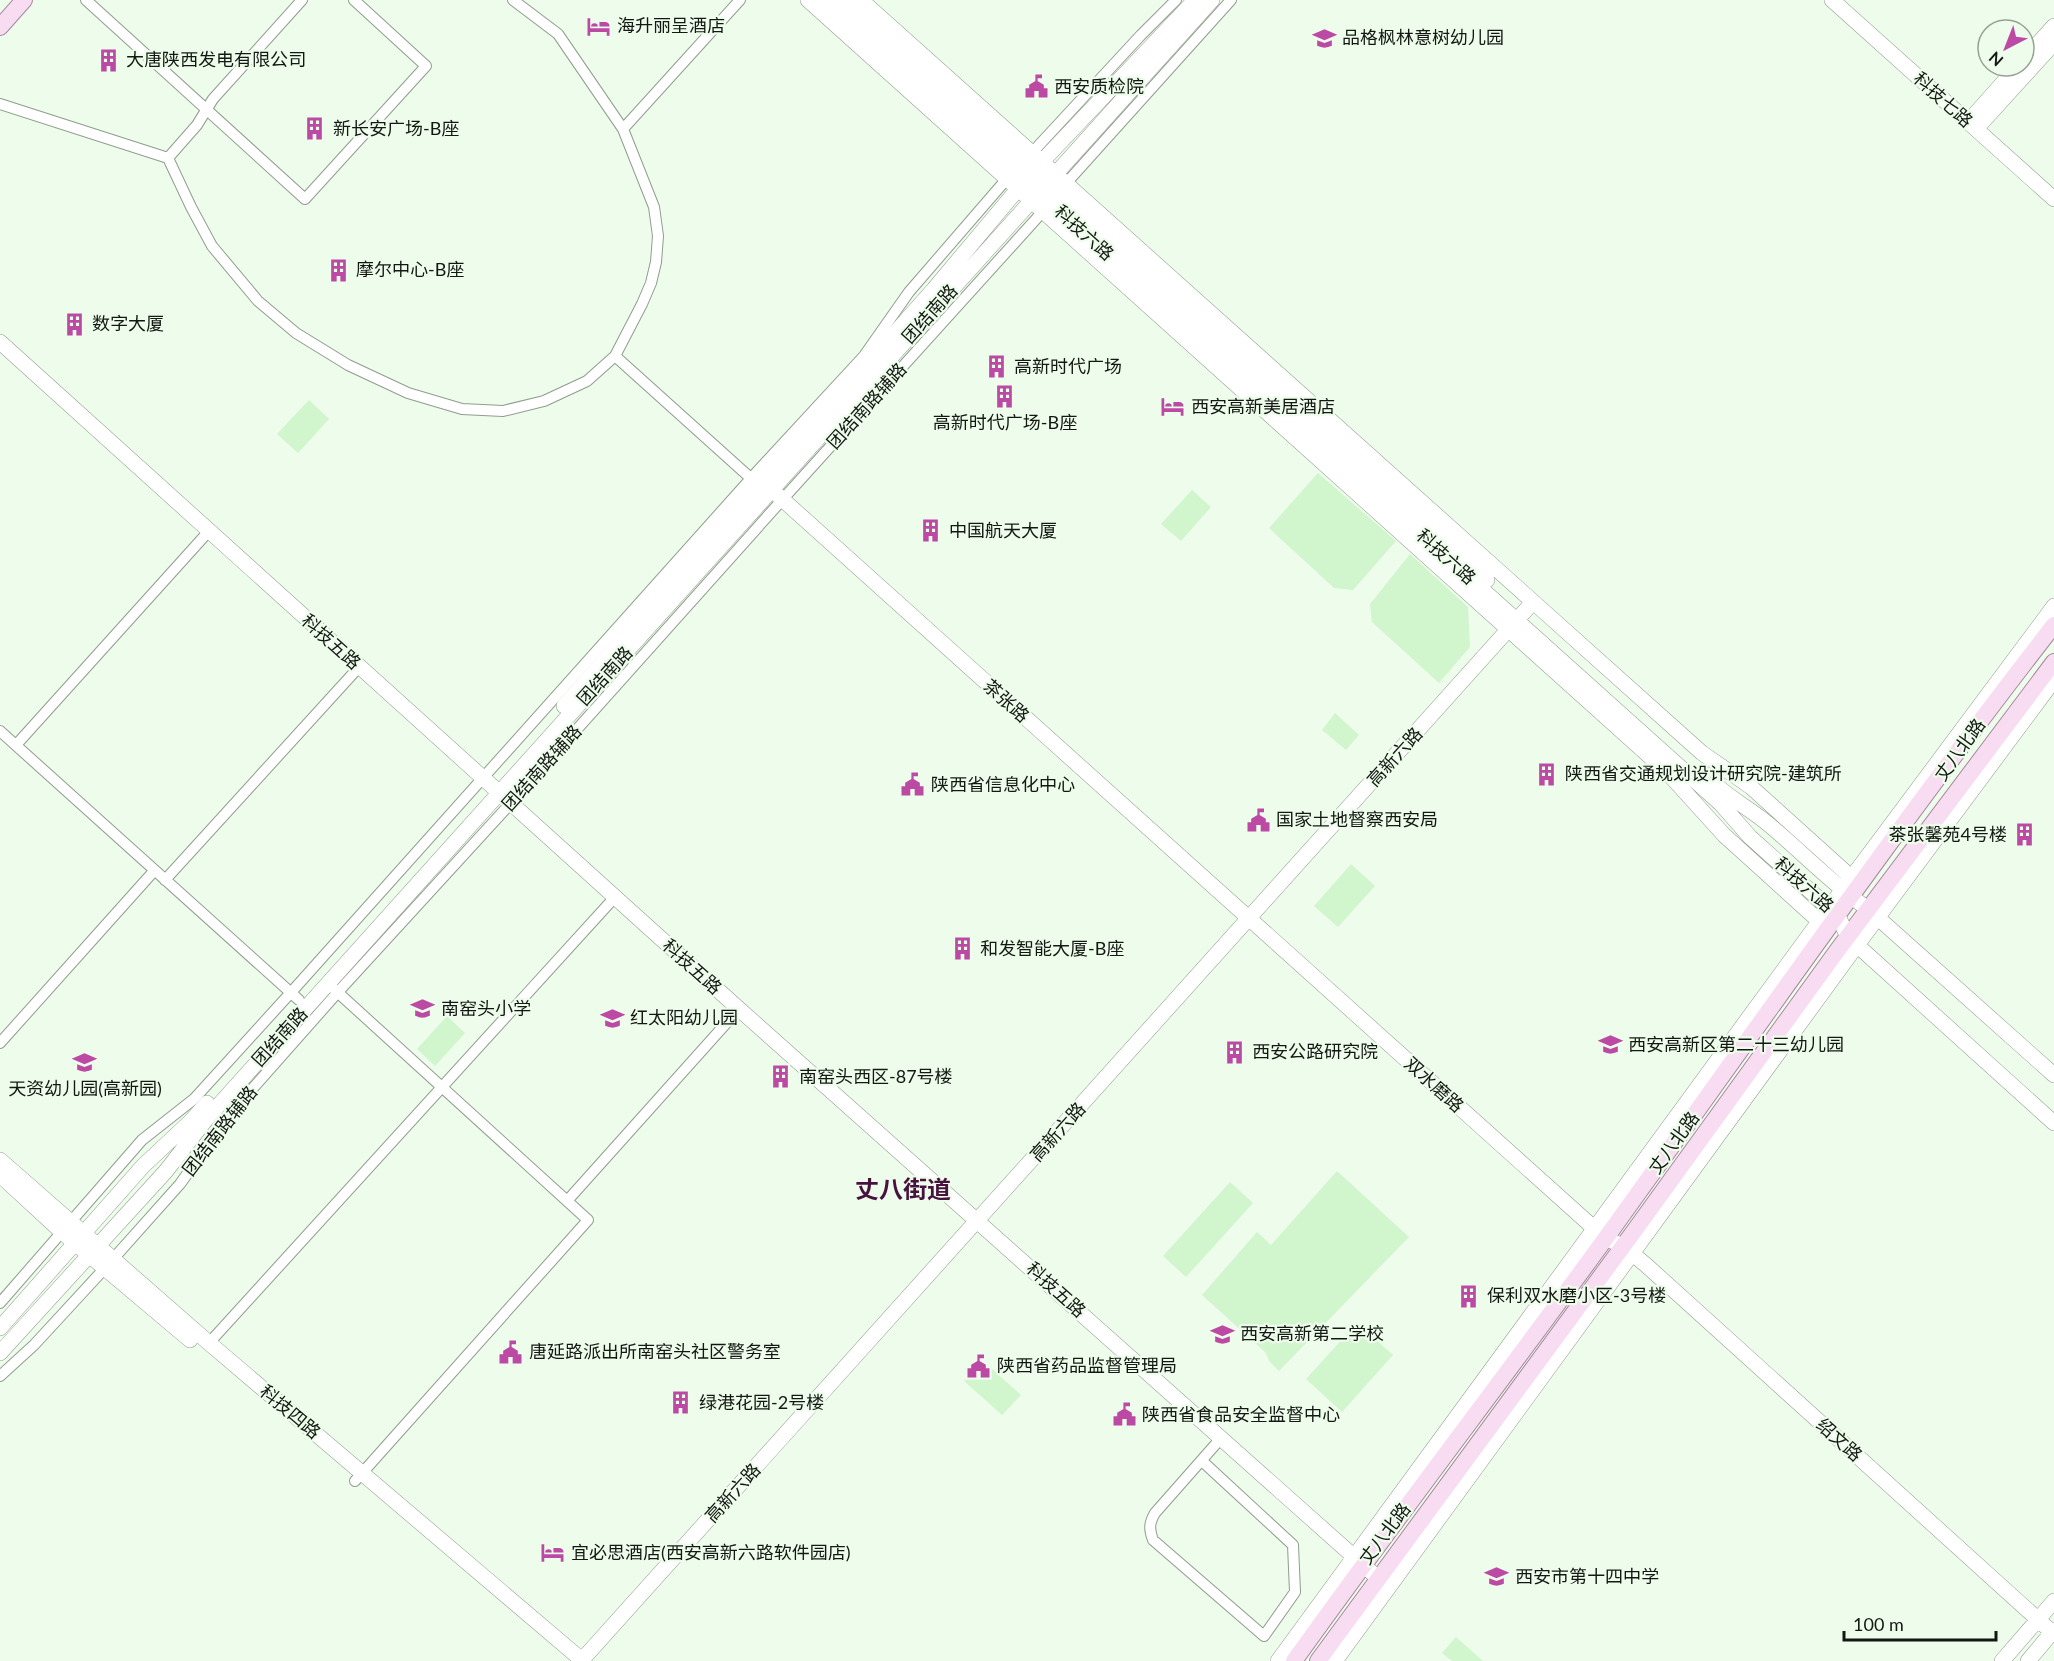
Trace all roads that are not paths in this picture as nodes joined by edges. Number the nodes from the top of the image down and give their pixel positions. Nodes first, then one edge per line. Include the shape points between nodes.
1 (24, 0) edge
2 (86, 0) edge
3 (302, 0) edge
4 (354, 0) edge
5 (513, 0) edge
6 (740, 0) edge
7 (808, 0) edge
8 (826, 0) edge
9 (842, 0) edge
10 (861, 0) edge
11 (1176, 0) edge
12 (1196, 0) edge
13 (1212, 0) edge
14 (1231, 0) edge
15 (1832, 0) edge
16 (2054, 26) edge
17 (0, 27) edge
18 (2054, 43) edge
19 (2036, 46) edge
20 (2009, 78) edge
21 (0, 104) edge
22 (206, 109) junction
23 (1972, 126) junction
24 (623, 129) junction
25 (168, 158) junction
26 (1024, 171) junction
27 (1048, 193) junction
28 (2054, 199) edge
29 (0, 342) edge
30 (615, 356) junction
31 (766, 489) junction
32 (209, 531) junction
33 (2054, 606) edge
34 (1521, 616) junction
35 (2054, 626) edge
36 (2054, 662) edge
37 (359, 667) junction
38 (2054, 680) edge
39 (2, 736) edge
40 (16, 745) junction
41 (497, 790) junction
42 (154, 871) junction
43 (165, 880) junction
44 (1849, 889) junction
45 (615, 897) junction
46 (1834, 912) junction
47 (1873, 914) junction
48 (1249, 920) junction
49 (1820, 922) junction
50 (1852, 941) junction
51 (333, 988) junction
52 (295, 996) junction
53 (739, 1009) junction
54 (0, 1043) edge
55 (2054, 1075) edge
56 (441, 1088) junction
57 (2054, 1123) edge
58 (0, 1160) edge
59 (0, 1175) edge
60 (567, 1201) junction
61 (978, 1221) junction
62 (73, 1233) junction
63 (1600, 1233) junction
64 (1627, 1250) junction
65 (94, 1251) junction
66 (109, 1264) junction
67 (0, 1304) edge
68 (0, 1328) edge
69 (209, 1343) junction
70 (0, 1353) edge
71 (0, 1376) edge
72 (1222, 1437) junction
73 (1202, 1461) junction
74 (358, 1477) junction
75 (1358, 1561) junction
76 (1383, 1583) junction
77 (2054, 1601) edge
78 (2037, 1619) junction
79 (2053, 1632) edge
80 (567, 1661) edge
81 (582, 1661) edge
82 (1278, 1661) edge
83 (1294, 1661) edge
84 (1318, 1661) edge
85 (1335, 1661) edge
86 (2002, 1661) edge
87 (2028, 1661) edge

1 - 17 main road
2 - 22 street
3 - 22 street
4 - 22 street via 426,66 305,199
5 - 24 street via 558,34
6 - 24 street
7 - 26 main road
8 - 26 main road, 科技六路
9 - 26 main road, 科技六路
10 - 26 main road
11 - 26 street
12 - 26 main road, 团结南路
13 - 27 main road, 团结南路
14 - 27 street
15 - 23 main road, 科技七路
16 - 19 main road
18 - 23 main road
20 - 23 main road
21 - 25 street
22 - 25 street
23 - 28 main road, 科技七路
24 - 30 street via 654,207 658,236 651,283
25 - 30 street via 212,246 258,301 304,339 408,393 462,409 503,411 544,401 587,381
26 - 27 main road, 科技六路
26 - 27 main road
26 - 31 main road, 团结南路 via 934,289
27 - 31 main road, 团结南路
27 - 34 main road, 科技六路
27 - 34 main road
29 - 32 main road, 科技五路
30 - 31 street
31 - 41 main road, 团结南路
31 - 41 street, 团结南路辅路
31 - 48 main road, 茶张路
32 - 37 main road, 科技五路
32 - 40 street
33 - 44 main road
34 - 44 main road, 科技六路 via 1727,796 1765,821
34 - 46 main road, 科技六路 via 1721,804 1750,837
34 - 48 main road, 高新六路
34 - 49 main road via 1724,835
35 - 44 main road, 丈八北路
36 - 47 main road, 丈八北路
37 - 41 main road, 科技五路
37 - 43 street
38 - 47 main road
39 - 40 street
40 - 42 street
41 - 45 main road, 科技五路
41 - 51 main road, 团结南路
41 - 52 main road, 团结南路
42 - 43 street
42 - 54 street
43 - 52 street
44 - 46 main road, 丈八北路
44 - 47 main road, 科技六路
45 - 53 main road, 科技五路
45 - 56 street
46 - 49 main road
46 - 50 main road, 科技六路
46 - 63 main road, 丈八北路
47 - 50 main road, 丈八北路
47 - 55 main road, 科技六路
48 - 61 main road, 高新六路
48 - 63 main road, 双水磨路
49 - 63 main road
50 - 57 main road, 科技六路
50 - 64 main road, 丈八北路
51 - 56 street
51 - 65 main road, 团结南路 via 208,1117 166,1171
51 - 66 street, 团结南路辅路 via 231,1113 180,1184
52 - 62 main road, 团结南路 via 192,1120
53 - 60 street
53 - 61 main road, 科技五路
56 - 60 street
56 - 69 street
58 - 62 main road, 科技四路
59 - 62 main road, 科技四路
60 - 74 street via 588,1220
61 - 72 main road, 科技五路
61 - 81 main road, 高新六路
62 - 65 main road, 科技四路
62 - 67 street
62 - 68 main road, 团结南路
63 - 64 main road, 双水磨路
63 - 75 main road, 丈八北路
64 - 76 main road, 丈八北路
64 - 78 main road, 绍文路
65 - 66 main road, 科技四路
65 - 70 main road, 团结南路
66 - 69 main road, 科技四路
66 - 71 street, 团结南路辅路 via 34,1346
66 - 74 main road, 科技四路
69 - 74 main road, 科技四路
72 - 73 street
72 - 75 main road, 科技五路
73 - 73 street via 1155,1513 1150,1531 1154,1540 1264,1636 1295,1592 1293,1545
74 - 80 main road, 科技四路
74 - 81 main road, 科技四路
75 - 76 main road, 科技五路
75 - 82 main road
75 - 83 main road, 丈八北路
76 - 84 main road, 丈八北路
76 - 85 main road
77 - 78 main road
78 - 79 main road, 绍文路
78 - 86 main road
79 - 87 main road

